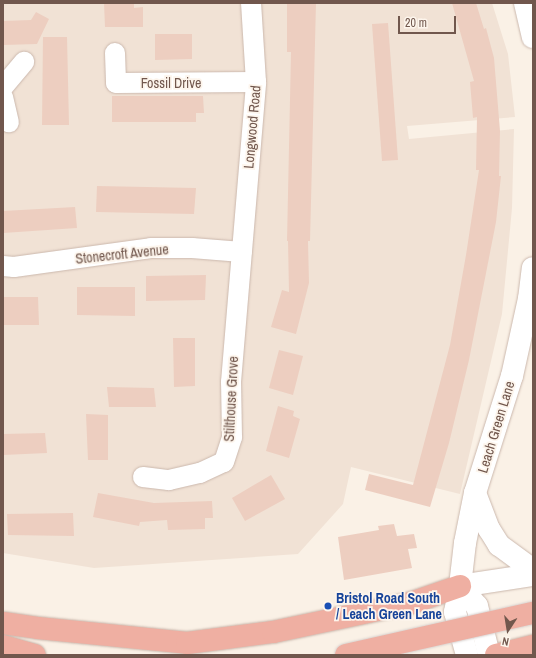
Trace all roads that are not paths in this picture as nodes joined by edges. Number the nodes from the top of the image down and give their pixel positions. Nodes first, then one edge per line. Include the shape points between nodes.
1 (250, 3) edge
2 (525, 3) edge
3 (533, 37) edge
4 (115, 53) dead end
5 (24, 62) dead end
6 (256, 82) junction
7 (3, 87) edge
8 (3, 98) edge
9 (9, 122) dead end
10 (242, 252) junction
11 (3, 266) edge
12 (533, 268) edge
13 (142, 478) dead end
14 (476, 493) junction
15 (533, 570) edge
16 (533, 575) edge
17 (460, 586) junction
18 (533, 614) edge
19 (3, 623) edge
20 (3, 646) edge
21 (533, 646) edge
22 (35, 655) edge
23 (346, 655) edge
24 (467, 655) edge
25 (490, 655) edge
26 (496, 655) edge

1 - 6 street, Longwood Road
2 - 3 street
4 - 6 street, Fossil Drive via 116,83
5 - 7 street
6 - 10 street, Longwood Road
8 - 9 street
10 - 11 street, Stonecroft Avenue via 151,248 14,267
10 - 13 street, Stilthouse Grove via 231,382 232,437 224,462 200,473 169,480
12 - 14 street, Leach Green Lane via 512,376
14 - 15 street via 489,529 499,545
14 - 17 street, Leach Green Lane via 465,543
16 - 17 street
17 - 19 highway via 388,608 273,632 187,643
17 - 24 street, Leach Green Lane via 455,612
17 - 25 street via 477,606
18 - 23 highway, bridge
20 - 22 highway
21 - 26 highway

